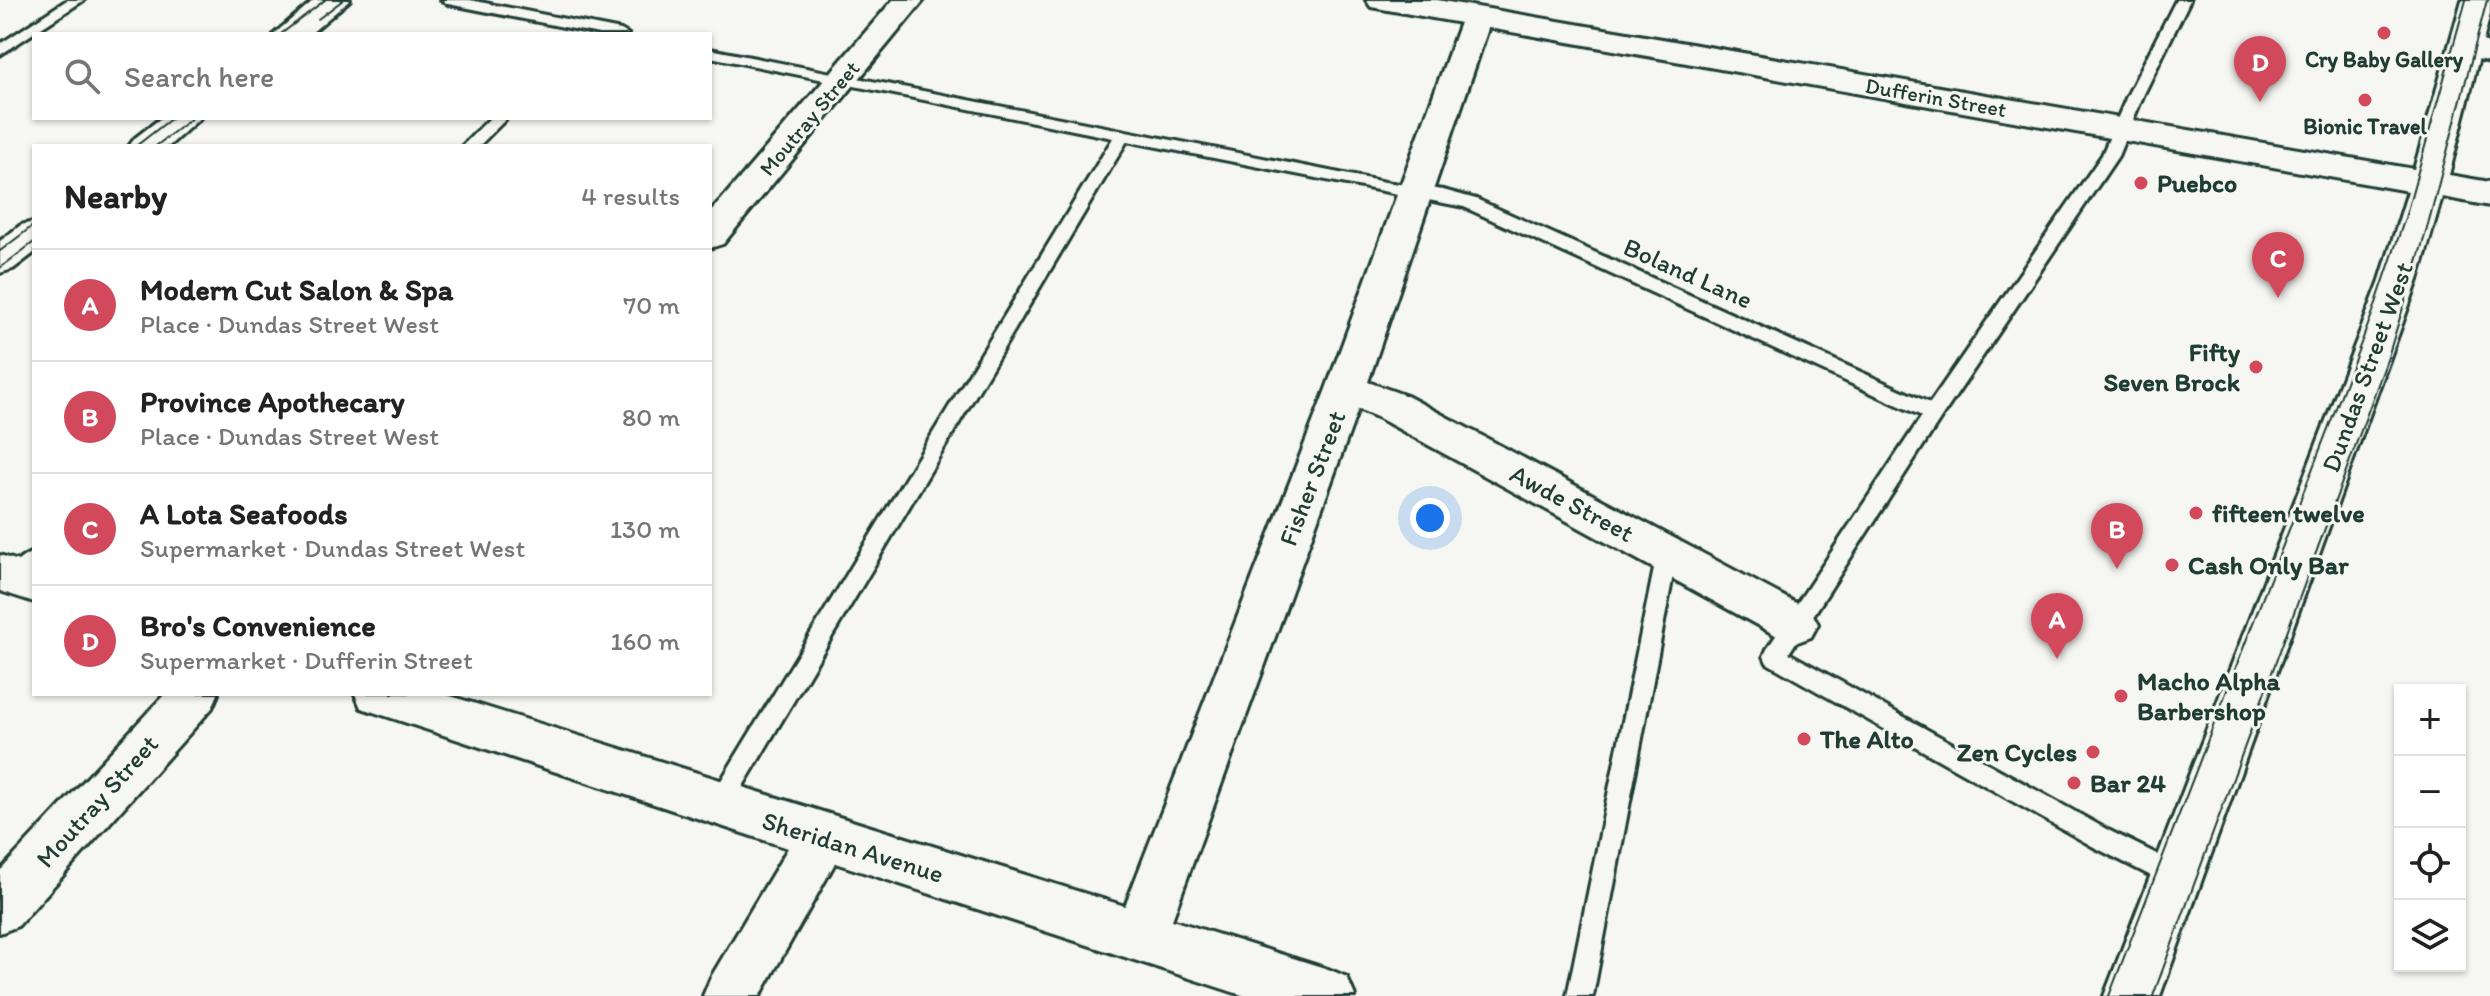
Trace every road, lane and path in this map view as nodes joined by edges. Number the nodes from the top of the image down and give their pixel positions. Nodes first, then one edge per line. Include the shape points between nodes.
1 (77, 0) edge
2 (334, 0) edge
3 (448, 0) edge
4 (909, 0) edge
5 (1382, 0) edge
6 (2183, 0) edge
7 (2478, 0) edge
8 (1477, 17) junction
9 (591, 31) edge
10 (293, 32) edge
11 (2478, 50) edge
12 (0, 51) edge
13 (712, 53) edge
14 (842, 80) junction
15 (180, 120) edge
16 (497, 120) edge
17 (2123, 130) junction
18 (1123, 135) junction
19 (150, 144) edge
20 (472, 144) edge
21 (2428, 185) junction
22 (1417, 192) junction
23 (2490, 194) edge
24 (712, 234) edge
25 (32, 236) edge
26 (0, 260) edge
27 (1346, 389) junction
28 (1934, 413) junction
29 (1667, 554) junction
30 (1795, 624) junction
31 (193, 696) edge
32 (384, 696) edge
33 (719, 805) junction
34 (822, 838) junction
35 (2178, 877) junction
36 (0, 908) edge
37 (1140, 936) junction
38 (730, 996) edge
39 (1328, 996) edge
40 (1580, 996) edge
41 (2132, 996) edge

1 - 12 lane
2 - 10 main road
3 - 9 lane
4 - 14 street, Moutray Street
5 - 8 main road, Dufferin Street
6 - 17 lane
7 - 11 main road, Dundas Street West
8 - 17 main road, Dufferin Street
8 - 22 street, Fisher Street
11 - 21 main road, Dundas Street West
13 - 14 lane, Boland Lane
14 - 18 lane, Boland Lane
14 - 24 street, Moutray Street
15 - 19 main road
16 - 20 lane
17 - 21 main road, Dufferin Street
17 - 28 lane
18 - 22 lane, Boland Lane
18 - 33 lane
21 - 23 main road, Dufferin Street
21 - 35 main road, Dundas Street West via 2376,346
22 - 27 street, Fisher Street
22 - 28 lane, Boland Lane via 1470,203
25 - 26 main road
27 - 29 street, Awde Street via 1393,407
27 - 37 street, Fisher Street
28 - 30 lane
29 - 30 street, Awde Street
29 - 40 lane
30 - 35 lane via 1775,656
31 - 36 street, Moutray Street
32 - 33 street, Sheridan Avenue
33 - 34 street, Sheridan Avenue
34 - 37 street, Sheridan Avenue
34 - 38 street
35 - 41 main road, Dundas Street West
37 - 39 street, Sheridan Avenue

